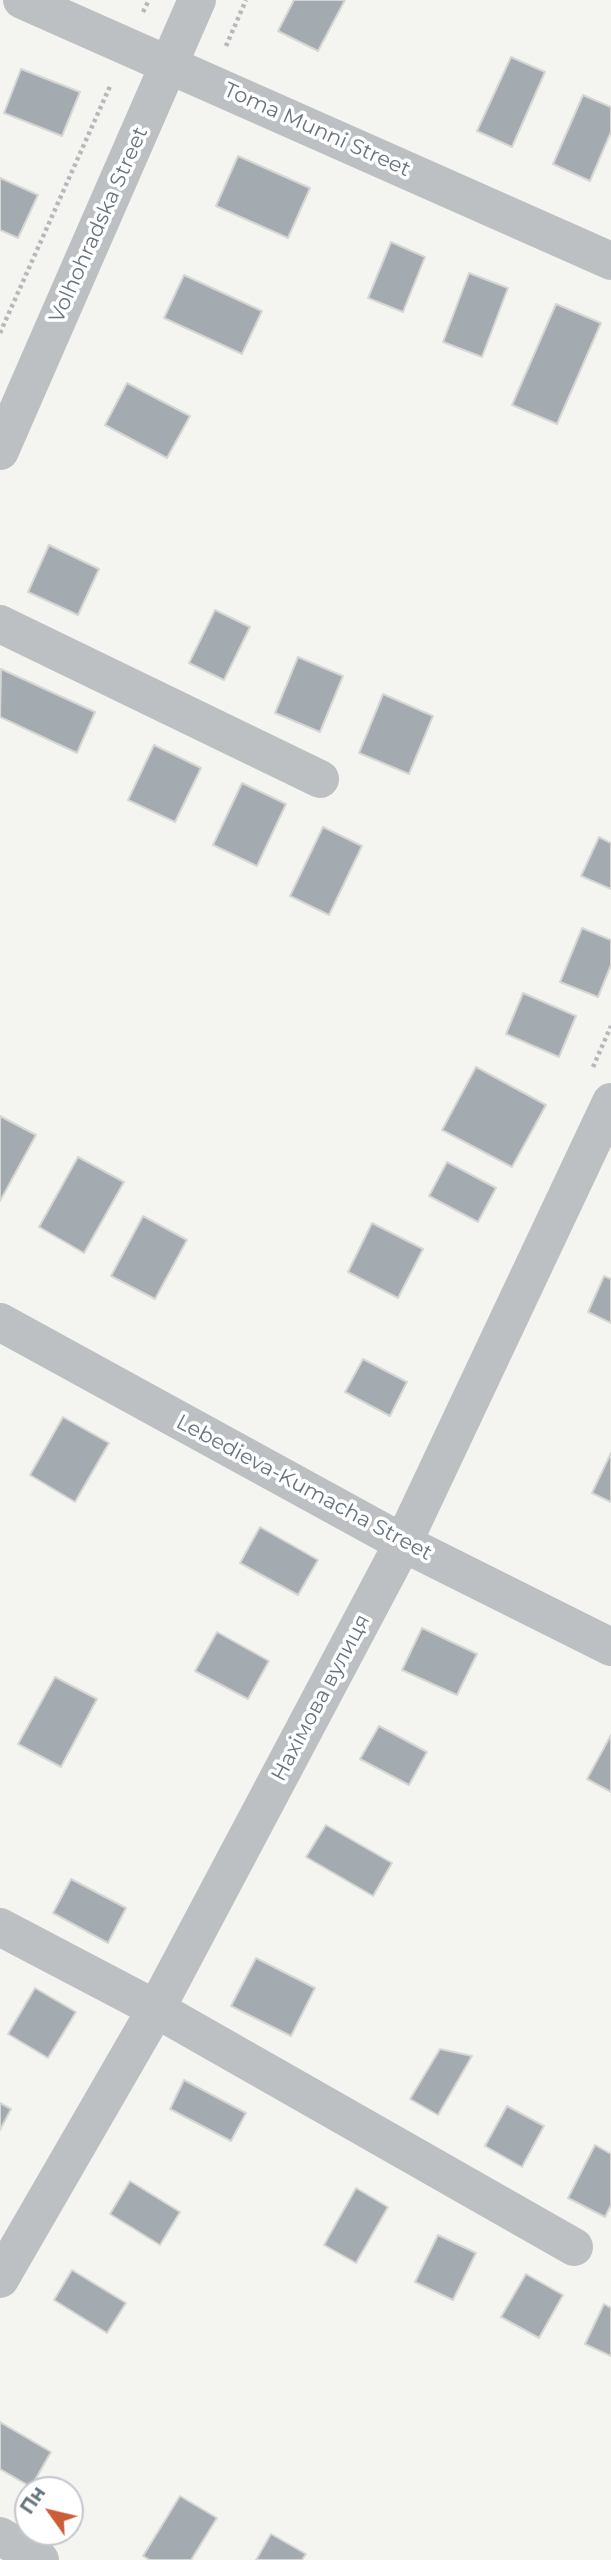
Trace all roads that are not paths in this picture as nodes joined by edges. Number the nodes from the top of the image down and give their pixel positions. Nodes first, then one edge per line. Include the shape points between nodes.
1 (22, 0) edge
2 (197, 0) edge
3 (170, 64) junction
4 (611, 261) edge
5 (0, 451) edge
6 (0, 624) edge
7 (320, 779) dead end
8 (611, 1102) edge
9 (0, 1322) edge
10 (403, 1543) junction
11 (611, 1647) edge
12 (0, 1927) edge
13 (156, 2009) junction
14 (573, 2247) dead end
15 (0, 2279) edge
16 (0, 2536) edge
17 (40, 2560) edge

1 - 3 street, Toma Munni Street
2 - 3 street, Volhohradska Street
3 - 4 street, Toma Munni Street
3 - 5 street, Volhohradska Street
6 - 7 street
8 - 10 street, Нахімова вулиця
9 - 10 street, Lebedieva-Kumacha Street
10 - 11 street, Lebedieva-Kumacha Street
10 - 13 street, Нахімова вулиця
12 - 13 street
13 - 14 street
13 - 15 street, Нахімова вулиця
16 - 17 street

